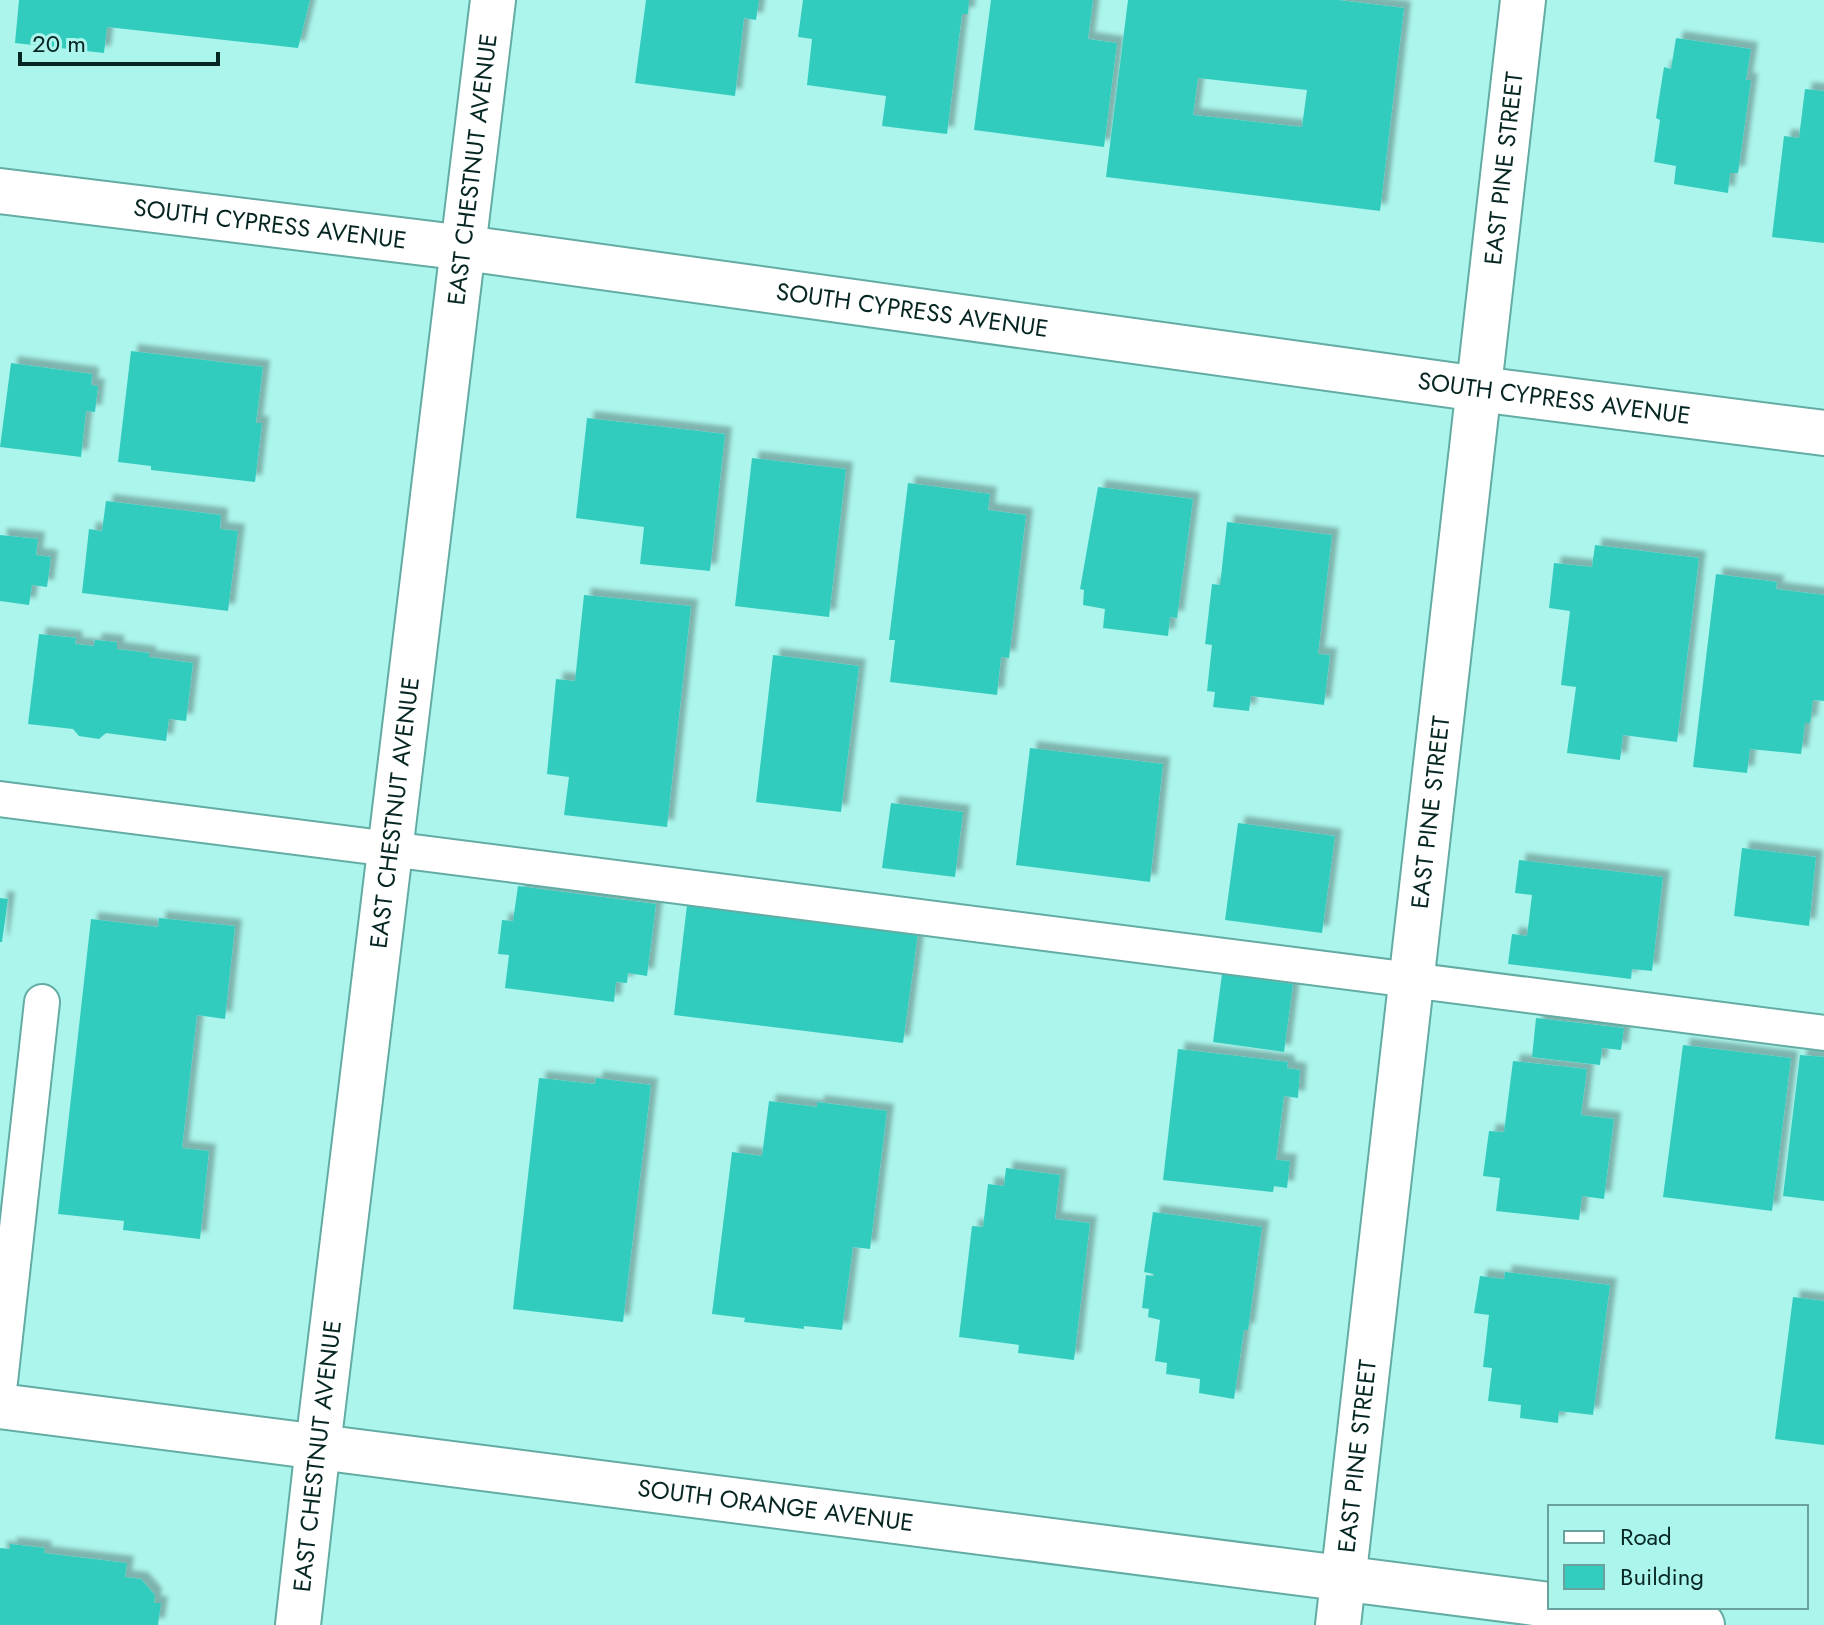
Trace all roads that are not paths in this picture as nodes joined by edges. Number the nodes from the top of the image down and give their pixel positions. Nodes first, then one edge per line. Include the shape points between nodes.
1 (493, 0) edge
2 (1523, 0) edge
3 (0, 191) edge
4 (465, 248) junction
5 (1479, 389) junction
6 (1824, 433) edge
7 (0, 799) edge
8 (391, 849) junction
9 (1410, 980) junction
10 (42, 1002) dead end
11 (1824, 1033) edge
12 (0, 1382) edge
13 (0, 1406) edge
14 (318, 1446) junction
15 (1343, 1579) junction
16 (1548, 1605) edge
17 (1578, 1609) edge
18 (298, 1625) edge
19 (1338, 1625) edge
20 (1702, 1625) edge

1 - 4 street, EAST CHESTNUT AVENUE
2 - 5 street, EAST PINE STREET
3 - 4 street, SOUTH CYPRESS AVENUE
4 - 5 street, SOUTH CYPRESS AVENUE
4 - 8 street, EAST CHESTNUT AVENUE
5 - 6 street, SOUTH CYPRESS AVENUE
5 - 9 street, EAST PINE STREET
7 - 8 lane
8 - 9 lane
8 - 14 street, EAST CHESTNUT AVENUE
9 - 11 lane
9 - 15 street, EAST PINE STREET
10 - 12 lane
13 - 14 street, SOUTH ORANGE AVENUE
14 - 15 street, SOUTH ORANGE AVENUE
14 - 18 street, EAST CHESTNUT AVENUE
15 - 16 street, SOUTH ORANGE AVENUE
15 - 19 street, EAST PINE STREET
17 - 20 street

